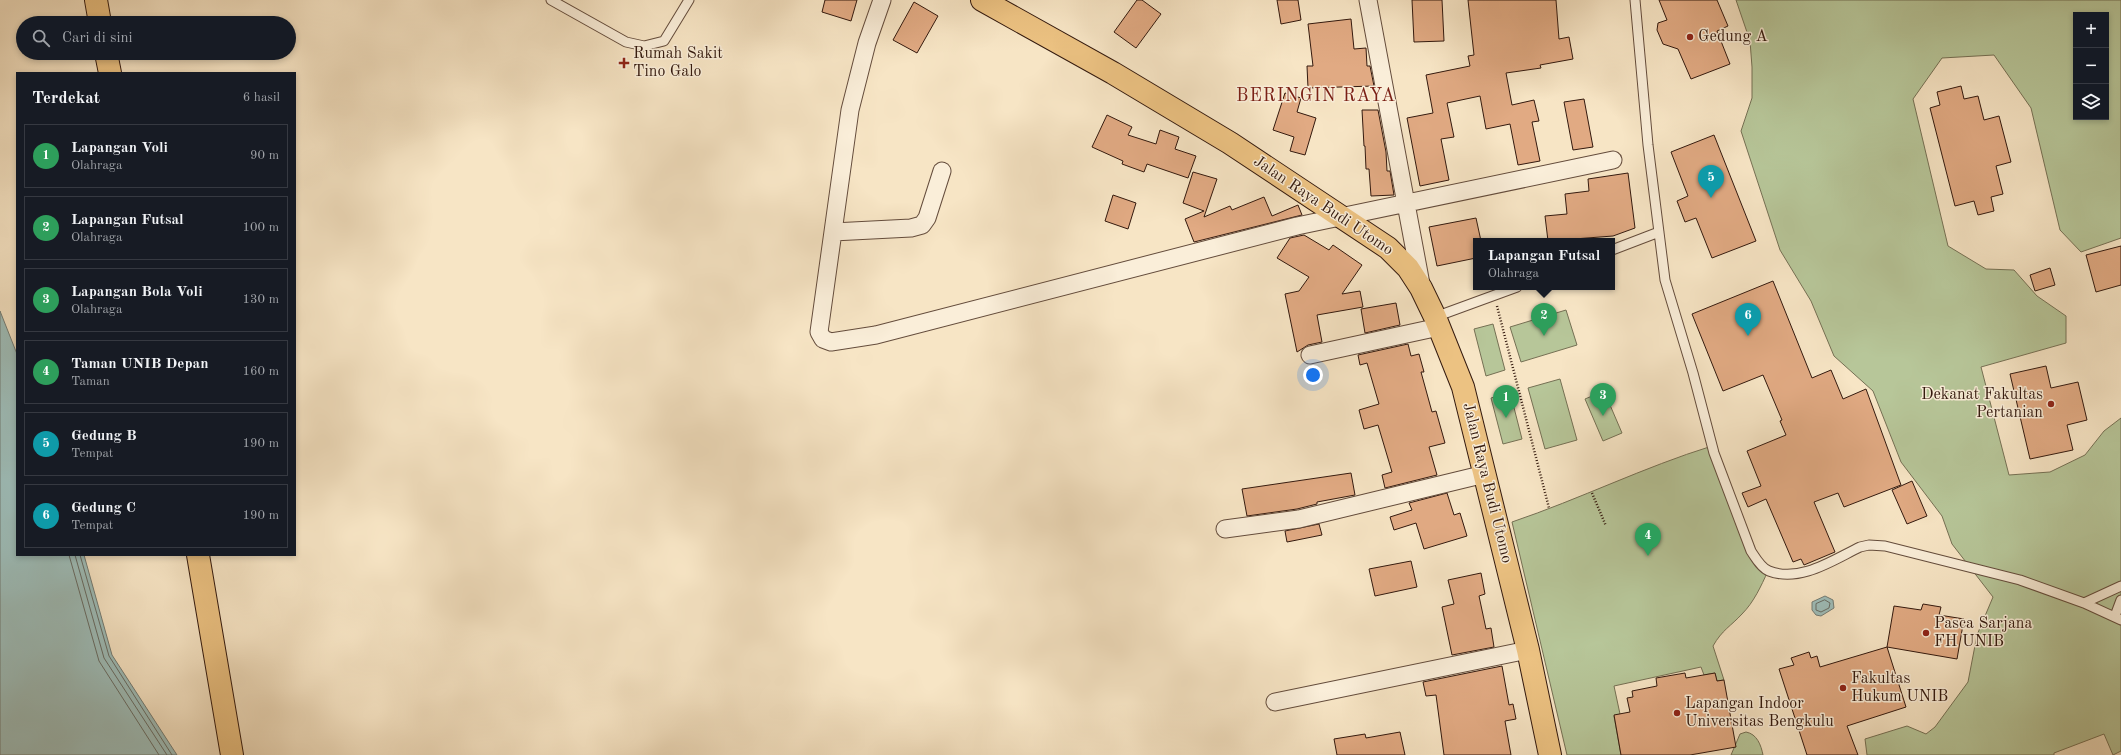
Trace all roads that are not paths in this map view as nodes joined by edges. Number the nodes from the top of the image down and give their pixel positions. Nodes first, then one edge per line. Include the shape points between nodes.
1 (96, 0) edge
2 (551, 0) edge
3 (688, 0) edge
4 (882, 0) edge
5 (982, 0) edge
6 (1368, 0) edge
7 (1636, 0) edge
8 (99, 16) edge
9 (107, 60) edge
10 (110, 72) edge
11 (1613, 160) dead end
12 (942, 171) dead end
13 (1407, 203) junction
14 (1340, 218) junction
15 (833, 232) junction
16 (1659, 232) junction
17 (1615, 249) edge
18 (1422, 288) junction
19 (1509, 290) edge
20 (1437, 322) junction
21 (1310, 355) dead end
22 (1485, 474) junction
23 (1225, 529) dead end
24 (198, 556) edge
25 (2121, 586) edge
26 (2121, 600) edge
27 (2084, 602) junction
28 (2118, 618) edge
29 (1528, 650) junction
30 (1275, 702) dead end
31 (232, 755) edge
32 (1550, 755) edge

1 - 8 main road
2 - 3 lane via 626,42 644,46 664,41
4 - 15 street via 856,82
5 - 14 main road, Jalan Raya Budi Utomo via 1113,73 1230,143
6 - 13 street
7 - 16 lane via 1648,145
9 - 10 main road
11 - 13 street
12 - 15 street via 927,218 922,225 912,228
13 - 14 street
13 - 18 street
14 - 15 street via 1297,226 876,335 831,342 823,339 819,332
14 - 18 main road, Jalan Raya Budi Utomo via 1388,248 1408,268
16 - 17 lane
16 - 27 lane via 1665,280 1714,453 1751,551 1768,571 1786,574 1809,571 1860,547 1886,546 2020,580
18 - 20 main road, Jalan Raya Budi Utomo
19 - 20 lane
20 - 21 street
20 - 22 main road, Jalan Raya Budi Utomo via 1463,387
22 - 23 street via 1299,519
22 - 29 main road, Jalan Raya Budi Utomo
24 - 31 main road
25 - 27 lane
26 - 28 lane
27 - 28 lane
29 - 30 street
29 - 32 main road, Jalan Raya Budi Utomo

